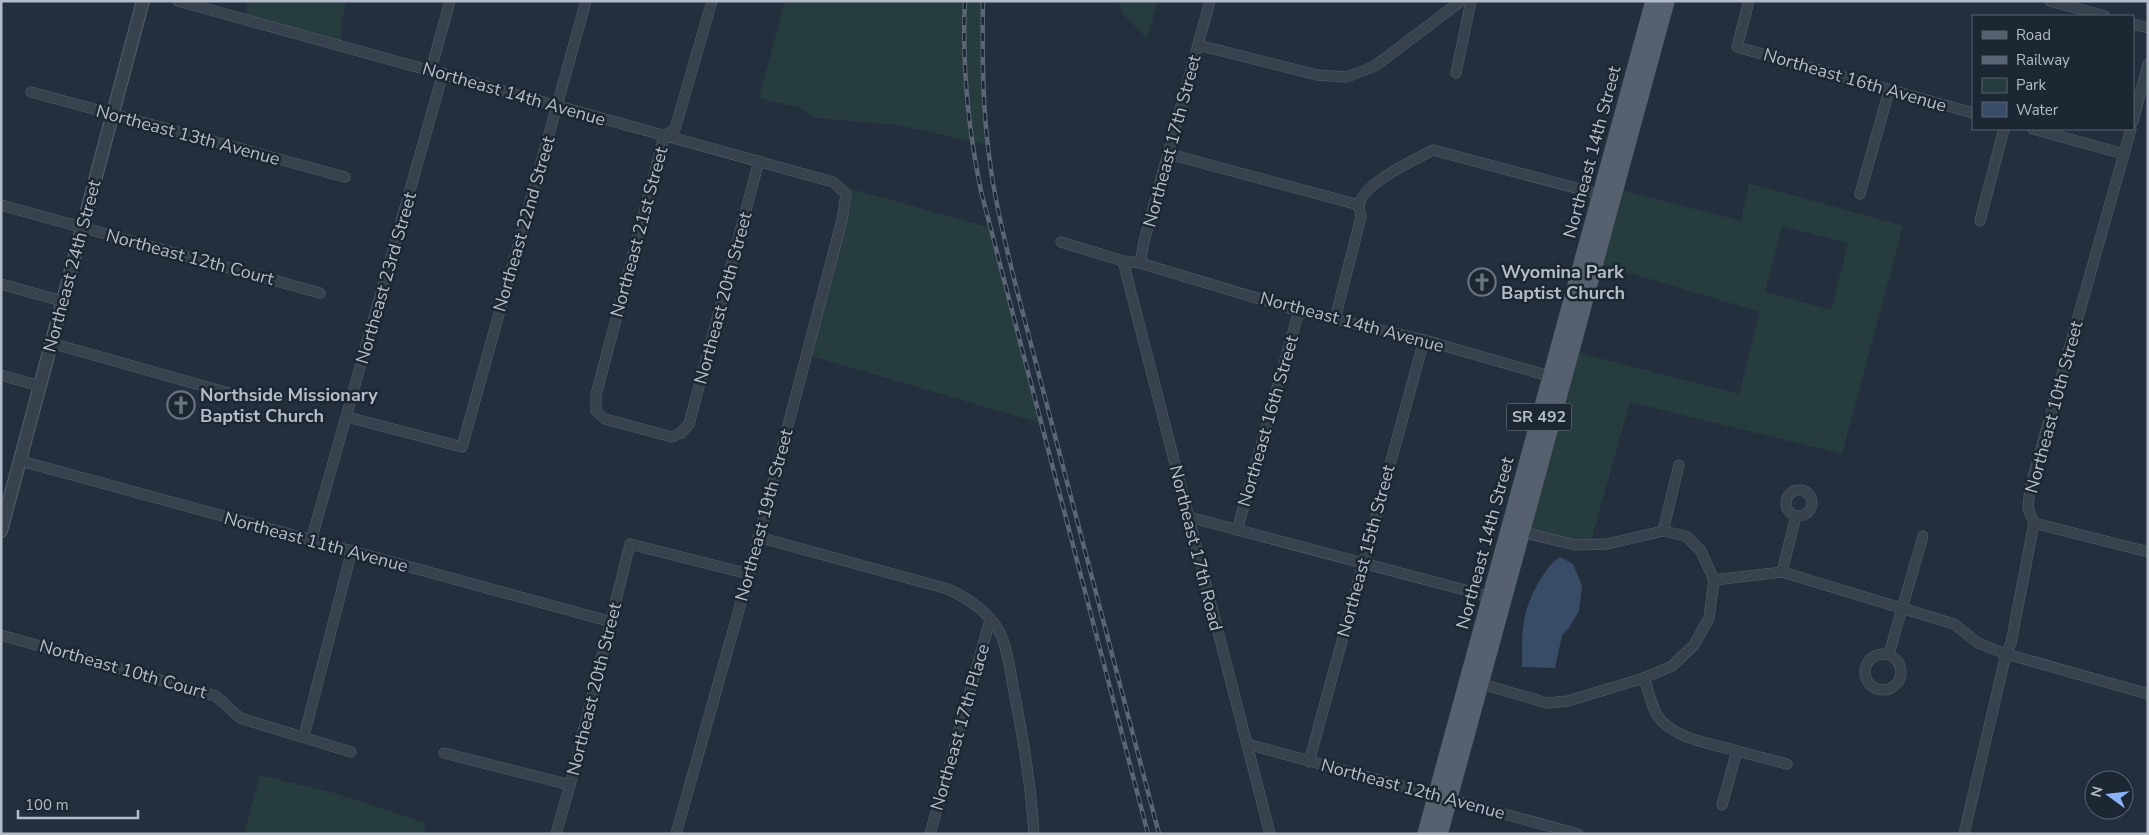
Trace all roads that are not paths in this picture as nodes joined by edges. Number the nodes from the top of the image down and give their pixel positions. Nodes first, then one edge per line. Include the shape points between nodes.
1 (142, 1) edge
2 (178, 1) edge
3 (450, 1) edge
4 (586, 1) edge
5 (712, 1) edge
6 (1210, 1) edge
7 (1461, 1) edge
8 (1471, 1) edge
9 (1749, 1) edge
10 (2050, 1) edge
11 (1660, 2) edge
12 (2102, 15) edge
13 (2134, 24) edge
14 (2148, 28) edge
15 (1198, 45) junction
16 (2148, 64) edge
17 (431, 70) junction
18 (443, 73) junction
19 (1456, 73) dead end
20 (1889, 91) junction
21 (31, 92) dead end
22 (557, 107) junction
23 (1972, 113) edge
24 (112, 114) junction
25 (2134, 116) edge
26 (2004, 130) edge
27 (2037, 130) edge
28 (2131, 130) edge
29 (664, 137) junction
30 (1169, 154) junction
31 (2124, 154) junction
32 (759, 161) junction
33 (344, 177) dead end
34 (846, 194) joint
35 (1860, 194) dead end
36 (1607, 196) junction
37 (1, 205) edge
38 (1359, 205) junction
39 (1980, 222) dead end
40 (84, 227) junction
41 (1061, 242) dead end
42 (1122, 261) junction
43 (1140, 263) junction
44 (1, 284) edge
45 (320, 293) dead end
46 (62, 301) junction
47 (1299, 311) junction
48 (1334, 319) junction
49 (1424, 340) junction
50 (51, 343) junction
51 (1, 375) edge
52 (1557, 378) junction
53 (39, 386) junction
54 (238, 396) dead end
55 (347, 417) junction
56 (681, 433) joint
57 (20, 461) junction
58 (1679, 465) dead end
59 (1796, 516) dead end
60 (1189, 517) junction
61 (2034, 523) junction
62 (1237, 530) junction
63 (1516, 530) junction
64 (1, 531) edge
65 (1662, 531) junction
66 (1923, 536) dead end
67 (758, 537) junction
68 (311, 541) junction
69 (352, 550) junction
70 (2148, 552) edge
71 (1361, 564) junction
72 (1782, 572) junction
73 (749, 574) junction
74 (1714, 580) junction
75 (1497, 599) junction
76 (1904, 608) junction
77 (990, 620) junction
78 (612, 622) junction
79 (1, 635) edge
80 (1889, 654) dead end
81 (2006, 654) junction
82 (1644, 678) junction
83 (1474, 682) junction
84 (2148, 694) edge
85 (304, 736) junction
86 (1247, 744) junction
87 (1737, 750) junction
88 (351, 752) dead end
89 (444, 753) dead end
90 (1309, 762) junction
91 (1787, 764) dead end
92 (570, 785) junction
93 (1442, 797) junction
94 (1722, 804) dead end
95 (556, 834) edge
96 (676, 834) edge
97 (930, 834) edge
98 (1034, 834) edge
99 (1270, 834) edge
100 (1425, 834) edge
101 (1440, 834) edge
102 (1576, 834) edge
103 (1964, 834) edge

1 - 24 street, Northeast 24th Street
2 - 17 street, Northeast 14th Avenue
3 - 17 street
4 - 22 street, Northeast 22nd Street
5 - 29 street, Northeast 21st Street via 675,129
6 - 15 street, Northeast 17th Street
7 - 15 street via 1376,66 1347,77 1317,75
8 - 19 street
9 - 20 street, Northeast 16th Avenue via 1737,47
10 - 12 street
11 - 36 main road, Northeast 14th Street / SR 492
13 - 14 street
15 - 30 street, Northeast 17th Street
16 - 25 street
17 - 18 street, Northeast 14th Avenue
18 - 22 street, Northeast 14th Avenue
18 - 55 street, Northeast 23rd Street
20 - 23 street, Northeast 16th Avenue
20 - 35 street
21 - 24 street, Northeast 13th Avenue
22 - 29 street, Northeast 14th Avenue
22 - 55 street, Northeast 22nd Street via 462,446
24 - 33 street, Northeast 13th Avenue
24 - 40 street, Northeast 24th Street
26 - 39 street
27 - 31 street
28 - 31 street, Northeast 10th Street
29 - 32 street, Northeast 14th Avenue
29 - 56 street, Northeast 21st Street via 596,395 596,410 605,419 672,437
30 - 38 street
30 - 43 street, Northeast 17th Street
31 - 61 street, Northeast 10th Street via 2030,488 2028,508
32 - 34 street, Northeast 14th Avenue via 833,182
32 - 56 street, Northeast 20th Street via 689,424
34 - 67 street, Northeast 19th Street via 842,220
36 - 38 street via 1433,150 1394,170 1365,192
36 - 52 main road, Northeast 14th Street / SR 492
37 - 40 street, Northeast 12th Court
38 - 48 street via 1361,218
40 - 45 street, Northeast 12th Court
40 - 46 street, Northeast 24th Street
41 - 42 street
42 - 43 street
42 - 60 street, Northeast 17th Road
43 - 47 street, Northeast 14th Avenue
44 - 46 street
46 - 50 street, Northeast 24th Street
47 - 48 street, Northeast 14th Avenue
47 - 62 street, Northeast 16th Street
48 - 49 street, Northeast 14th Avenue
49 - 52 street, Northeast 14th Avenue
49 - 71 street, Northeast 15th Street
50 - 53 street, Northeast 24th Street
50 - 54 street
51 - 53 street
52 - 63 main road, Northeast 14th Street / SR 492
53 - 57 street, Northeast 24th Street
55 - 68 street, Northeast 23rd Street
57 - 64 street, Northeast 24th Street
57 - 68 street, Northeast 11th Avenue
58 - 65 street
59 - 72 street
60 - 62 street
60 - 86 street, Northeast 17th Road
61 - 70 street
61 - 81 street, Northeast 10th Street via 2011,643
62 - 71 street
63 - 65 street via 1575,545 1607,544
63 - 75 main road, Northeast 14th Street / SR 492
65 - 74 street via 1686,536 1701,551
66 - 76 street
67 - 73 street, Northeast 19th Street
67 - 77 street via 948,589 973,602
68 - 69 street, Northeast 11th Avenue
69 - 78 street, Northeast 11th Avenue
69 - 85 street
71 - 75 street
71 - 90 street, Northeast 15th Street
72 - 74 street
72 - 76 street
73 - 78 street, Northeast 20th Street via 630,544
73 - 96 street, Northeast 19th Street
74 - 82 street via 1709,618 1694,646 1672,666
75 - 83 main road, Northeast 14th Street / SR 492
76 - 80 street
76 - 81 street via 1954,624 1978,643
77 - 97 street, Northeast 17th Place
77 - 98 street via 1001,634 1007,654 1028,766
78 - 92 street, Northeast 20th Street
79 - 85 street, Northeast 10th Court via 216,696 240,718
81 - 84 street
81 - 103 street, Northeast 10th Street
82 - 83 street via 1568,701 1547,703
82 - 87 street via 1657,714 1672,730
83 - 93 main road, Northeast 14th Street / SR 492
85 - 88 street, Northeast 10th Court
86 - 90 street, Northeast 12th Avenue
86 - 99 street, Northeast 17th Road
87 - 91 street
87 - 94 street
89 - 92 street
90 - 93 street, Northeast 12th Avenue
92 - 95 street, Northeast 20th Street
93 - 100 main road, Northeast 14th Street / SR 492
93 - 101 main road, Northeast 14th Street / SR 492
93 - 102 street, Northeast 12th Avenue

